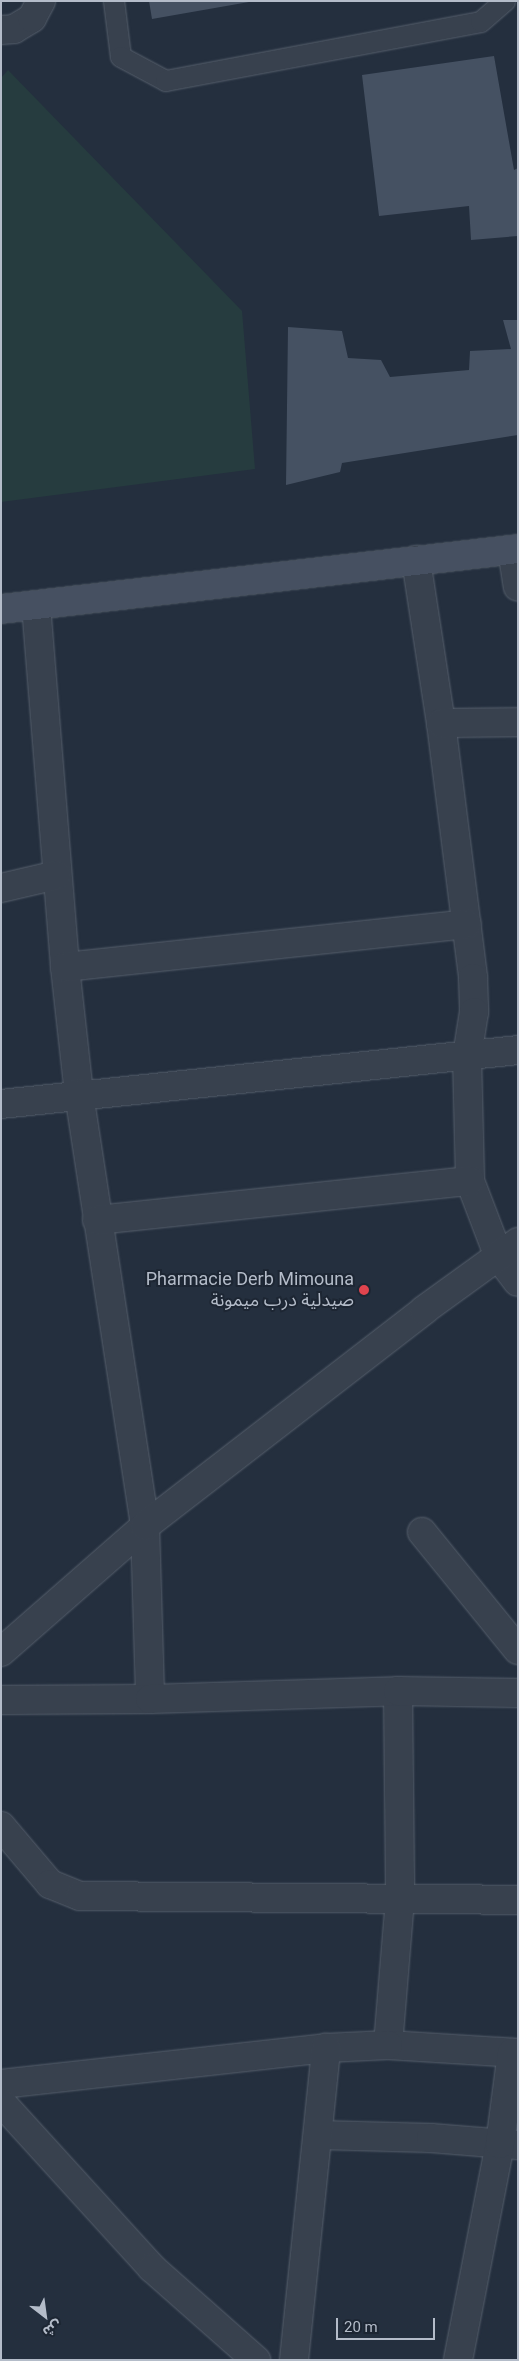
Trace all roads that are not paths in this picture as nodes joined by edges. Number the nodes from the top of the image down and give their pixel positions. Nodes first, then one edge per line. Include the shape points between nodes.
1 (41, 1) edge
2 (114, 1) edge
3 (505, 1) edge
4 (1, 30) edge
5 (515, 550) edge
6 (416, 560) junction
7 (518, 587) edge
8 (36, 605) junction
9 (1, 609) edge
10 (518, 722) edge
11 (441, 723) junction
12 (57, 875) junction
13 (1, 888) edge
14 (467, 924) junction
15 (65, 967) junction
16 (518, 1050) edge
17 (468, 1056) junction
18 (79, 1094) junction
19 (1, 1104) edge
20 (470, 1181) junction
21 (96, 1220) junction
22 (508, 1250) edge
23 (518, 1282) edge
24 (145, 1526) junction
25 (422, 1532) dead end
26 (3, 1642) edge
27 (518, 1650) edge
28 (398, 1690) junction
29 (518, 1693) edge
30 (150, 1699) junction
31 (1, 1700) edge
32 (1, 1826) edge
33 (400, 1899) junction
34 (518, 1900) edge
35 (388, 2045) junction
36 (326, 2048) junction
37 (515, 2053) edge
38 (1, 2084) edge
39 (1, 2102) edge
40 (319, 2135) junction
41 (509, 2145) edge
42 (256, 2360) edge
43 (294, 2360) edge
44 (458, 2360) edge

1 - 4 street via 32,18 14,29
2 - 3 lane via 121,57 166,81 481,22
5 - 6 main road
5 - 7 street
6 - 8 main road
6 - 11 street
8 - 9 main road
8 - 12 street
10 - 11 street
11 - 14 street
12 - 13 street
12 - 15 street
14 - 15 street
14 - 17 street via 474,1012
15 - 18 street
16 - 17 street
17 - 18 street
17 - 20 street
18 - 19 street
18 - 21 street
20 - 21 street
20 - 22 street
21 - 24 street
22 - 23 street
22 - 24 street via 424,1310
24 - 26 street
24 - 30 street
25 - 27 street
28 - 29 street
28 - 30 street
28 - 33 street
30 - 31 street
32 - 33 street via 50,1884 80,1896
33 - 34 street
33 - 35 street
35 - 36 street
35 - 37 street
36 - 38 street
36 - 40 street
37 - 41 street
39 - 42 street via 152,2268
40 - 41 street via 431,2138
40 - 43 street
41 - 44 street

